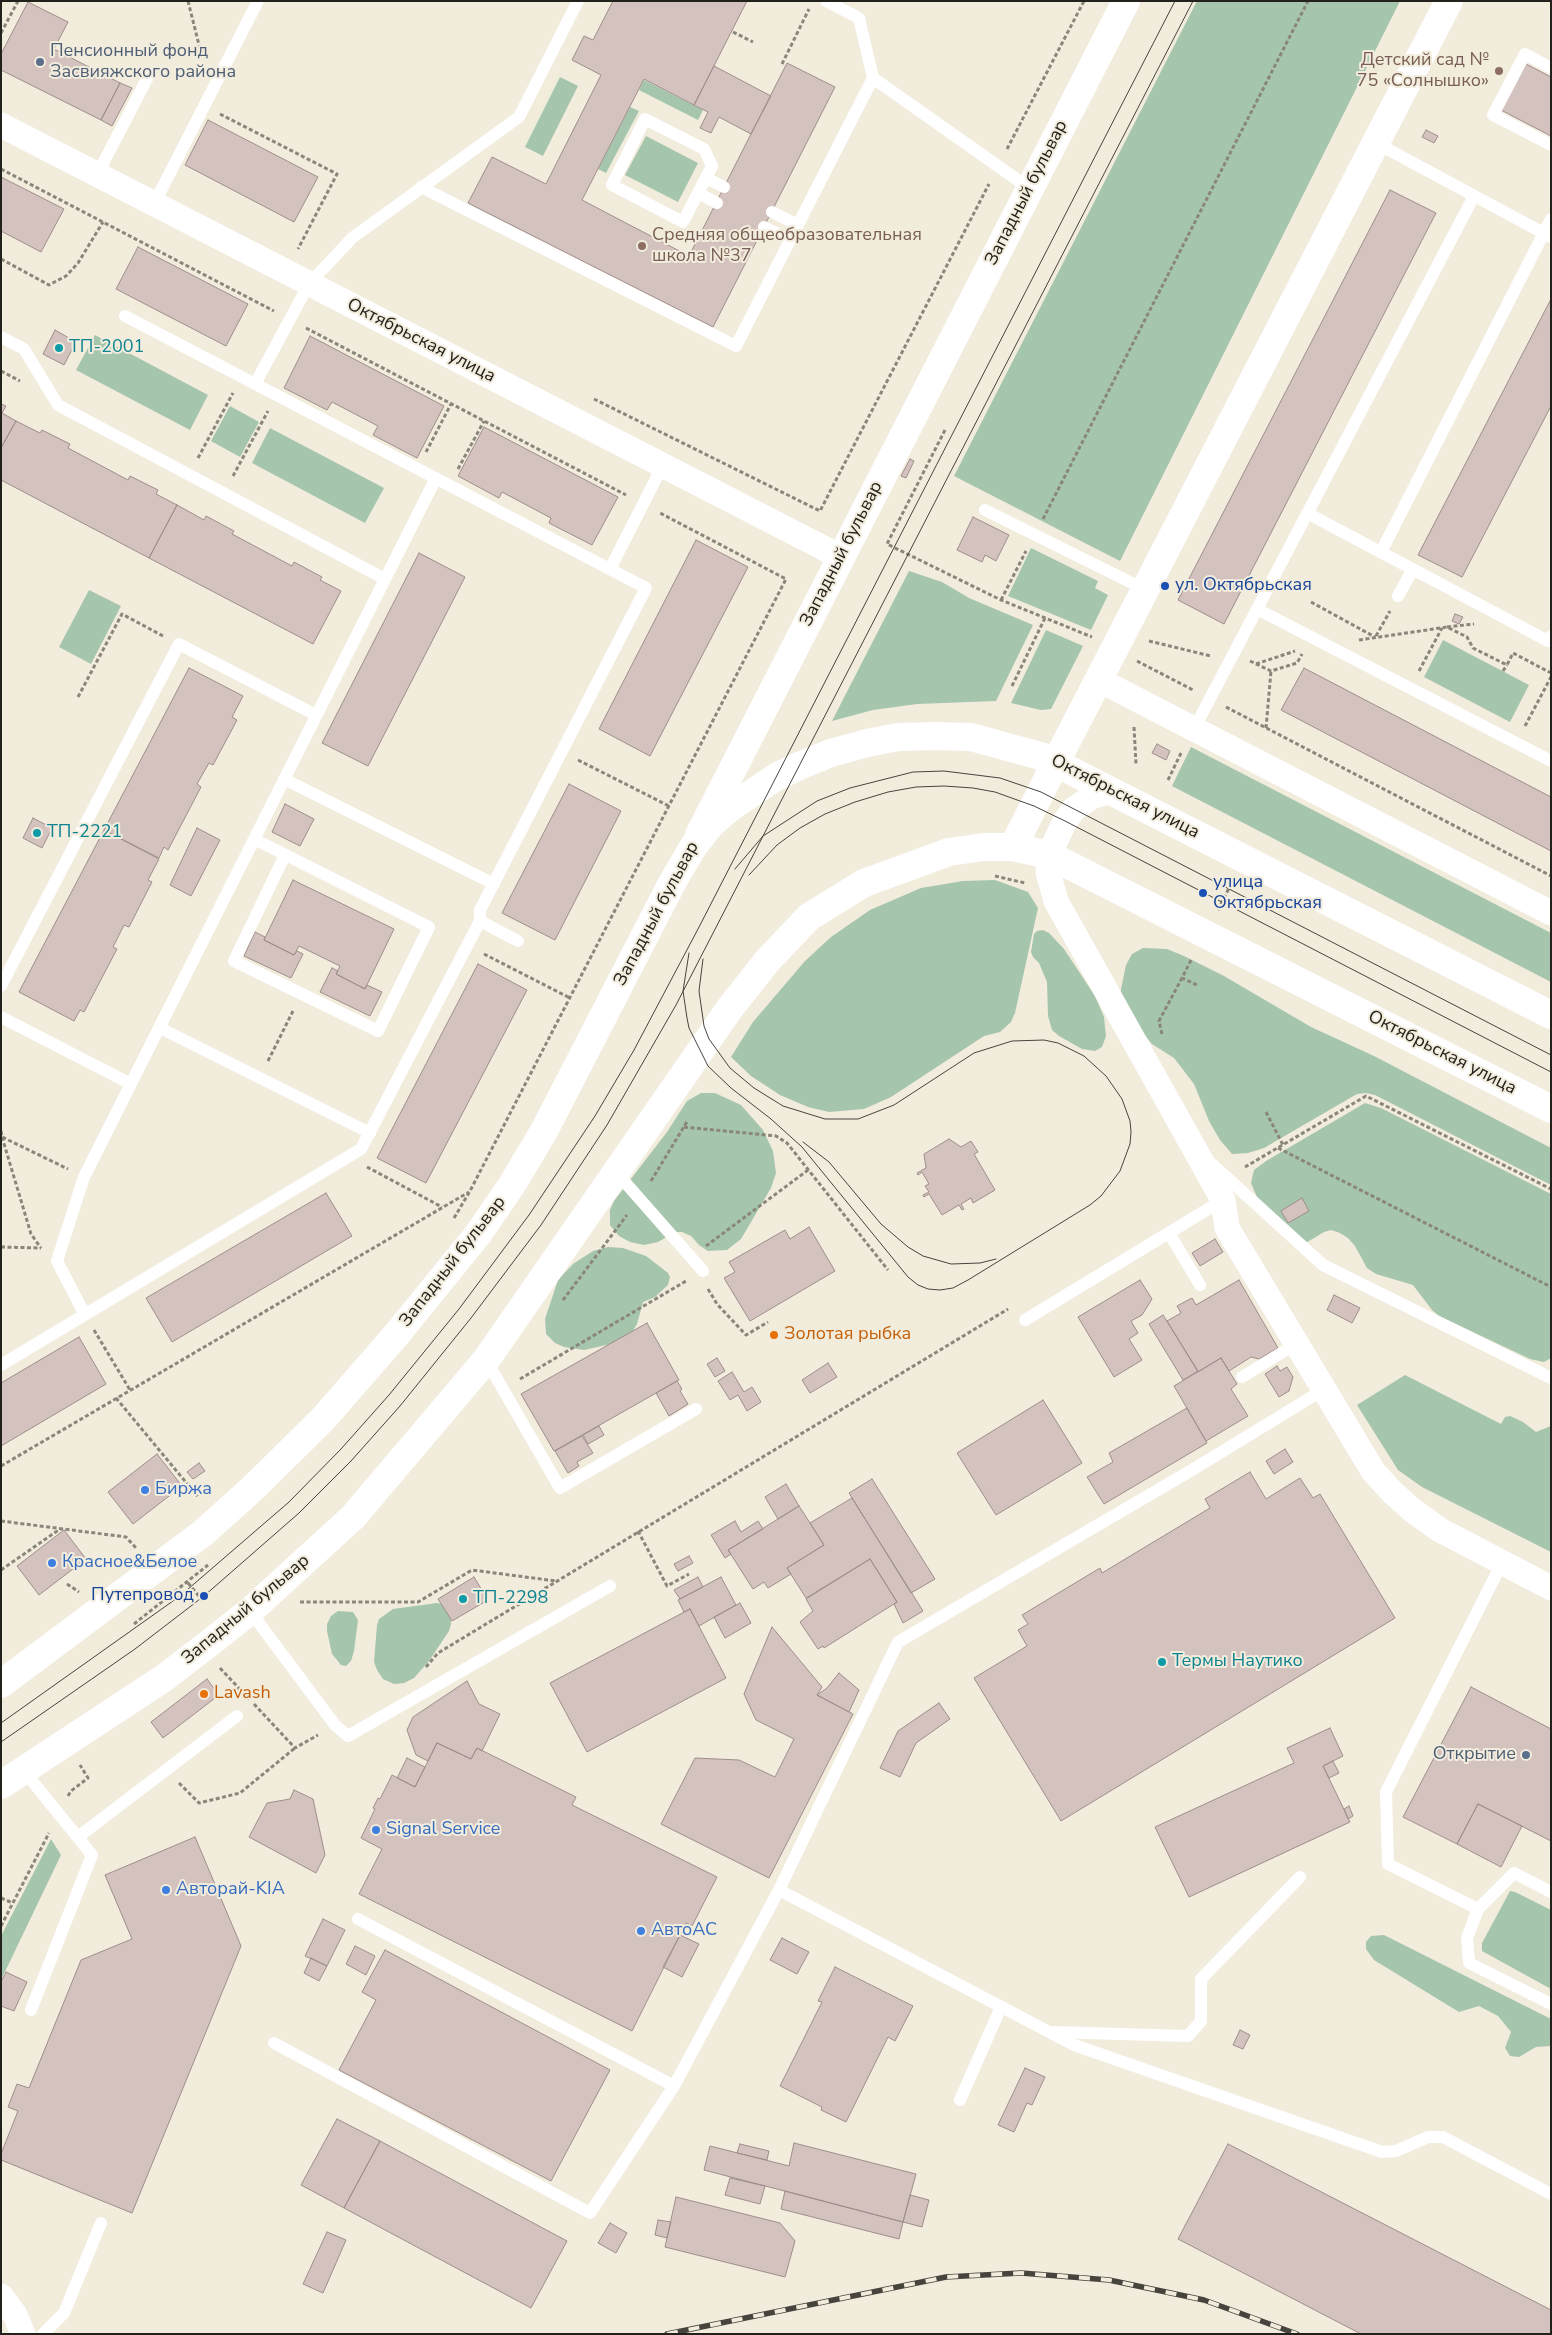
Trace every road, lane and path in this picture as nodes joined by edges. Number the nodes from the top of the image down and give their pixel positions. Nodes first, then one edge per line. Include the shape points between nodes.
1 (18, 1) edge
2 (188, 1) edge
3 (258, 1) edge
4 (578, 1) edge
5 (813, 1) edge
6 (826, 1) edge
7 (1084, 1) edge
8 (1126, 1) edge
9 (1308, 1) edge
10 (1449, 1) edge
11 (733, 32) dead end
12 (1, 33) edge
13 (753, 42) dead end
14 (782, 64) dead end
15 (1551, 68) edge
16 (150, 73) dead end
17 (219, 76) junction
18 (873, 78) junction
19 (204, 106) junction
20 (1, 125) edge
21 (1376, 143) junction
22 (1551, 145) edge
23 (998, 167) junction
24 (1, 169) edge
25 (98, 175) junction
26 (706, 178) junction
27 (421, 187) junction
28 (724, 187) dead end
29 (1029, 188) junction
30 (698, 193) junction
31 (1474, 196) junction
32 (716, 203) dead end
33 (154, 204) junction
34 (772, 212) dead end
35 (1551, 219) edge
36 (103, 222) junction
37 (798, 225) junction
38 (764, 227) dead end
39 (1547, 235) edge
40 (790, 240) junction
41 (1, 259) edge
42 (286, 272) junction
43 (309, 284) junction
44 (125, 316) dead end
45 (290, 320) junction
46 (1, 337) edge
47 (242, 377) junction
48 (255, 384) junction
49 (277, 395) junction
50 (451, 404) junction
51 (484, 421) junction
52 (944, 430) dead end
53 (663, 466) junction
54 (418, 469) junction
55 (189, 475) junction
56 (436, 478) junction
57 (449, 485) junction
58 (224, 493) junction
59 (643, 504) junction
60 (986, 510) dead end
61 (820, 512) dead end
62 (1307, 513) junction
63 (1035, 534) junction
64 (1381, 552) junction
65 (841, 556) junction
66 (610, 569) junction
67 (1413, 569) junction
68 (385, 579) junction
69 (1146, 590) junction
70 (1398, 596) joint
71 (1002, 600) junction
72 (1311, 602) dead end
73 (1257, 609) junction
74 (1045, 618) junction
75 (1442, 628) junction
76 (1376, 637) junction
77 (1142, 639) dead end
78 (1550, 639) edge
79 (1097, 640) dead end
80 (179, 644) junction
81 (1232, 656) junction
82 (1132, 658) dead end
83 (1256, 664) junction
84 (1507, 665) junction
85 (1271, 671) junction
86 (1503, 671) dead end
87 (1551, 673) edge
88 (1551, 677) edge
89 (1099, 680) junction
90 (1012, 686) dead end
91 (1410, 688) junction
92 (78, 697) dead end
93 (1210, 699) junction
94 (316, 715) junction
95 (1266, 728) junction
96 (1194, 729) junction
97 (1516, 743) junction
98 (562, 752) junction
99 (1551, 761) edge
100 (1056, 762) junction
101 (284, 779) junction
102 (1168, 780) dead end
103 (1113, 791) junction
104 (669, 806) junction
105 (1030, 814) junction
106 (254, 839) junction
107 (693, 847) junction
108 (1013, 847) junction
109 (285, 855) junction
110 (1049, 855) junction
111 (994, 875) dead end
112 (1551, 876) edge
113 (1234, 879) dead end
114 (864, 883) joint
115 (494, 884) junction
116 (1055, 897) junction
117 (1217, 911) dead end
118 (1551, 913) edge
119 (480, 921) junction
120 (518, 941) dead end
121 (468, 945) junction
122 (1191, 960) dead end
123 (1, 986) edge
124 (1200, 986) dead end
125 (302, 993) junction
126 (570, 998) junction
127 (1551, 1015) edge
128 (1, 1017) edge
129 (160, 1028) junction
130 (260, 1077) junction
131 (132, 1084) junction
132 (1551, 1109) edge
133 (1266, 1112) dead end
134 (689, 1119) dead end
135 (684, 1127) junction
136 (1, 1131) edge
137 (370, 1133) junction
138 (2, 1137) junction
139 (1283, 1145) junction
140 (1278, 1148) junction
141 (349, 1157) junction
142 (808, 1170) junction
143 (616, 1172) junction
144 (84, 1176) junction
145 (1225, 1189) junction
146 (1551, 1189) edge
147 (470, 1191) junction
148 (640, 1199) junction
149 (442, 1207) dead end
150 (452, 1220) dead end
151 (1169, 1233) junction
152 (1, 1247) edge
153 (41, 1248) junction
154 (691, 1257) junction
155 (57, 1261) junction
156 (888, 1270) dead end
157 (701, 1272) junction
158 (1200, 1285) dead end
159 (1551, 1287) edge
160 (1013, 1306) dead end
161 (558, 1307) dead end
162 (85, 1315) junction
163 (1025, 1320) dead end
164 (768, 1322) dead end
165 (1296, 1344) junction
166 (486, 1360) junction
167 (1, 1365) edge
168 (1242, 1377) dead end
169 (1551, 1378) edge
170 (503, 1389) junction
171 (130, 1390) junction
172 (1323, 1390) junction
173 (116, 1398) junction
174 (696, 1409) dead end
175 (1, 1466) edge
176 (206, 1492) dead end
177 (199, 1498) junction
178 (192, 1504) dead end
179 (1, 1521) edge
180 (61, 1529) junction
181 (638, 1531) junction
182 (144, 1544) dead end
183 (137, 1550) junction
184 (130, 1556) dead end
185 (215, 1560) dead end
186 (1502, 1563) junction
187 (1, 1570) edge
188 (689, 1574) dead end
189 (557, 1581) junction
190 (188, 1583) junction
191 (66, 1584) dead end
192 (610, 1586) dead end
193 (1551, 1588) edge
194 (306, 1595) dead end
195 (74, 1600) dead end
196 (204, 1602) dead end
197 (250, 1611) junction
198 (134, 1624) dead end
199 (219, 1667) dead end
200 (423, 1670) dead end
201 (1, 1684) edge
202 (237, 1716) dead end
203 (335, 1725) junction
204 (295, 1748) junction
205 (166, 1770) junction
206 (24, 1771) junction
207 (1, 1785) edge
208 (48, 1834) dead end
209 (78, 1837) junction
210 (1300, 1877) dead end
211 (779, 1890) junction
212 (1551, 1892) edge
213 (1, 1898) edge
214 (13, 1903) junction
215 (1478, 1909) junction
216 (358, 1919) dead end
217 (1, 1926) edge
218 (1551, 2004) edge
219 (1001, 2007) junction
220 (31, 2010) dead end
221 (1048, 2032) junction
222 (274, 2043) dead end
223 (674, 2086) junction
224 (960, 2100) dead end
225 (1551, 2194) edge
226 (101, 2223) dead end
227 (1, 2296) edge
228 (23, 2334) edge
229 (43, 2334) edge

1 - 12 path
2 - 17 path via 200,49
3 - 17 lane
4 - 27 lane via 519,117
5 - 14 path
6 - 18 lane via 860,18
7 - 23 path
8 - 29 main road, Западный бульвар
9 - 63 path
10 - 21 main road
11 - 13 path
15 - 22 lane via 1525,54 1493,115
16 - 25 lane
17 - 19 lane
18 - 23 lane
18 - 37 lane
19 - 33 lane
19 - 42 path via 337,174
20 - 25 street, Октябрьская улица
21 - 31 lane
21 - 69 main road
23 - 29 lane
23 - 61 path
24 - 36 path
25 - 33 street, Октябрьская улица
26 - 28 lane
26 - 30 lane
26 - 30 lane via 712,166 704,149 646,119 612,185 683,222
27 - 40 lane via 736,346
27 - 43 lane via 352,238
29 - 65 main road, Западный бульвар
30 - 32 lane
31 - 39 lane
31 - 62 lane
33 - 42 street, Октябрьская улица
34 - 37 lane
35 - 39 lane
36 - 41 path via 78,263 66,276 49,284
36 - 45 path
37 - 40 lane
38 - 40 lane
39 - 64 lane
42 - 43 street, Октябрьская улица
43 - 45 lane
43 - 53 street, Октябрьская улица
44 - 47 lane
45 - 48 lane
45 - 50 path
46 - 55 lane via 24,349 58,405
47 - 48 lane
47 - 55 path
48 - 49 lane
49 - 54 lane
49 - 58 path
50 - 51 path
50 - 54 path
51 - 57 path
51 - 59 path
52 - 71 path via 887,544
53 - 59 lane
53 - 65 street, Октябрьская улица
54 - 56 lane
55 - 58 lane
56 - 57 lane
56 - 68 lane
57 - 66 lane
58 - 68 lane
59 - 66 lane
59 - 104 path via 786,579
60 - 63 lane
62 - 64 lane
62 - 73 lane
63 - 69 lane
63 - 71 path
64 - 67 lane
65 - 107 main road, Западный бульвар
66 - 98 lane via 646,588
67 - 70 lane
67 - 78 lane
68 - 94 lane
69 - 89 main road
70 - 76 path
71 - 74 path
72 - 76 path
73 - 81 lane
73 - 91 lane
74 - 79 path
74 - 90 path
75 - 76 path
75 - 84 path via 1447,627 1467,637 1473,648
75 - 91 path
77 - 81 path
80 - 92 path via 122,614
80 - 94 lane
80 - 123 lane
81 - 83 path
81 - 93 lane
82 - 93 path
83 - 85 path
83 - 85 path via 1306,647 1297,663
84 - 86 path
84 - 87 path via 1514,653
85 - 95 path
88 - 97 path
89 - 96 street
89 - 100 main road
91 - 97 lane
93 - 95 path
93 - 96 lane
94 - 101 lane
95 - 112 path
96 - 102 path
96 - 118 street
97 - 99 lane
98 - 104 path
98 - 115 lane
100 - 103 main road, Октябрьская улица
100 - 105 main road
100 - 107 main road, Октябрьская улица via 1010,746 971,738 898,737 867,743 832,753 776,777 730,808
101 - 106 lane
101 - 115 lane
103 - 110 street via 1093,796 1074,809
103 - 127 main road, Октябрьская улица
104 - 126 path
105 - 108 main road
105 - 110 street
106 - 109 lane
106 - 129 lane
107 - 201 main road, Западный бульвар via 531,1154 479,1233 397,1334 323,1419 246,1495 188,1544
108 - 110 main road, Октябрьская улица
108 - 114 main road, Октябрьская улица via 949,852
109 - 125 lane via 234,961
109 - 125 lane via 429,927 378,1031
110 - 116 street via 1048,872
110 - 132 main road, Октябрьская улица
111 - 116 path via 1024,883
113 - 117 path
114 - 143 main road, Западный бульвар via 809,917 768,960 730,1008
115 - 119 lane via 480,910
116 - 145 street via 1194,1147
119 - 120 lane
119 - 121 lane
121 - 126 path
121 - 137 lane
122 - 124 path via 1182,978
125 - 130 path
126 - 147 path
128 - 131 lane
129 - 130 lane
129 - 131 lane
130 - 137 lane
131 - 144 lane
133 - 139 path
134 - 135 path
135 - 142 path via 776,1136 787,1143
135 - 148 path
136 - 138 path
137 - 141 lane via 361,1149
138 - 144 path
138 - 153 path via 31,1234
139 - 140 path
139 - 146 path via 1366,1096
140 - 145 path
140 - 159 path
141 - 149 path
141 - 162 lane
142 - 154 path
142 - 156 path
143 - 148 lane
143 - 166 main road, Западный бульвар
144 - 155 lane
145 - 151 lane
145 - 165 street via 1227,1228
145 - 169 lane via 1323,1264
147 - 150 path
147 - 171 path
148 - 154 lane
148 - 161 path
151 - 158 lane
151 - 163 lane
152 - 153 path
153 - 155 path
154 - 157 lane
155 - 162 lane
157 - 164 path via 717,1304 746,1335
157 - 170 path
160 - 181 path
162 - 167 lane
162 - 171 path
165 - 168 lane
165 - 172 street
166 - 170 lane
166 - 197 main road, Западный бульвар via 353,1517
170 - 174 lane via 560,1488
171 - 173 path
172 - 186 street via 1374,1471 1391,1491 1440,1530
172 - 211 lane via 898,1642
173 - 175 path
173 - 177 path
176 - 177 path
177 - 178 path
179 - 180 path
180 - 183 path via 126,1537
180 - 187 path
181 - 188 path via 667,1586
181 - 189 path
182 - 183 path
183 - 184 path
185 - 190 path
186 - 193 street
186 - 215 lane via 1386,1792 1388,1864
189 - 194 path via 472,1570 418,1602 300,1602
189 - 200 path via 438,1653
190 - 196 path
190 - 198 path
191 - 195 path via 82,1594
192 - 203 lane via 348,1736
197 - 203 lane
197 - 206 main road, Западный бульвар via 164,1678
199 - 204 path
202 - 205 lane
203 - 204 path
204 - 205 path via 240,1792 199,1803
205 - 209 lane
206 - 207 main road, Западный бульвар
206 - 209 lane
208 - 214 path
209 - 220 lane via 92,1855
210 - 221 lane via 1202,1979 1202,2021 1188,2036
211 - 219 lane
211 - 223 lane
212 - 215 lane via 1514,1873
213 - 214 path
214 - 217 path
215 - 218 lane via 1467,1938 1469,1963
216 - 223 lane
219 - 221 lane
219 - 224 lane
221 - 225 lane via 1074,2045 1382,2152 1396,2151 1428,2137 1442,2137
222 - 223 lane via 590,2213
226 - 229 lane via 64,2313
227 - 228 street via 15,2315

